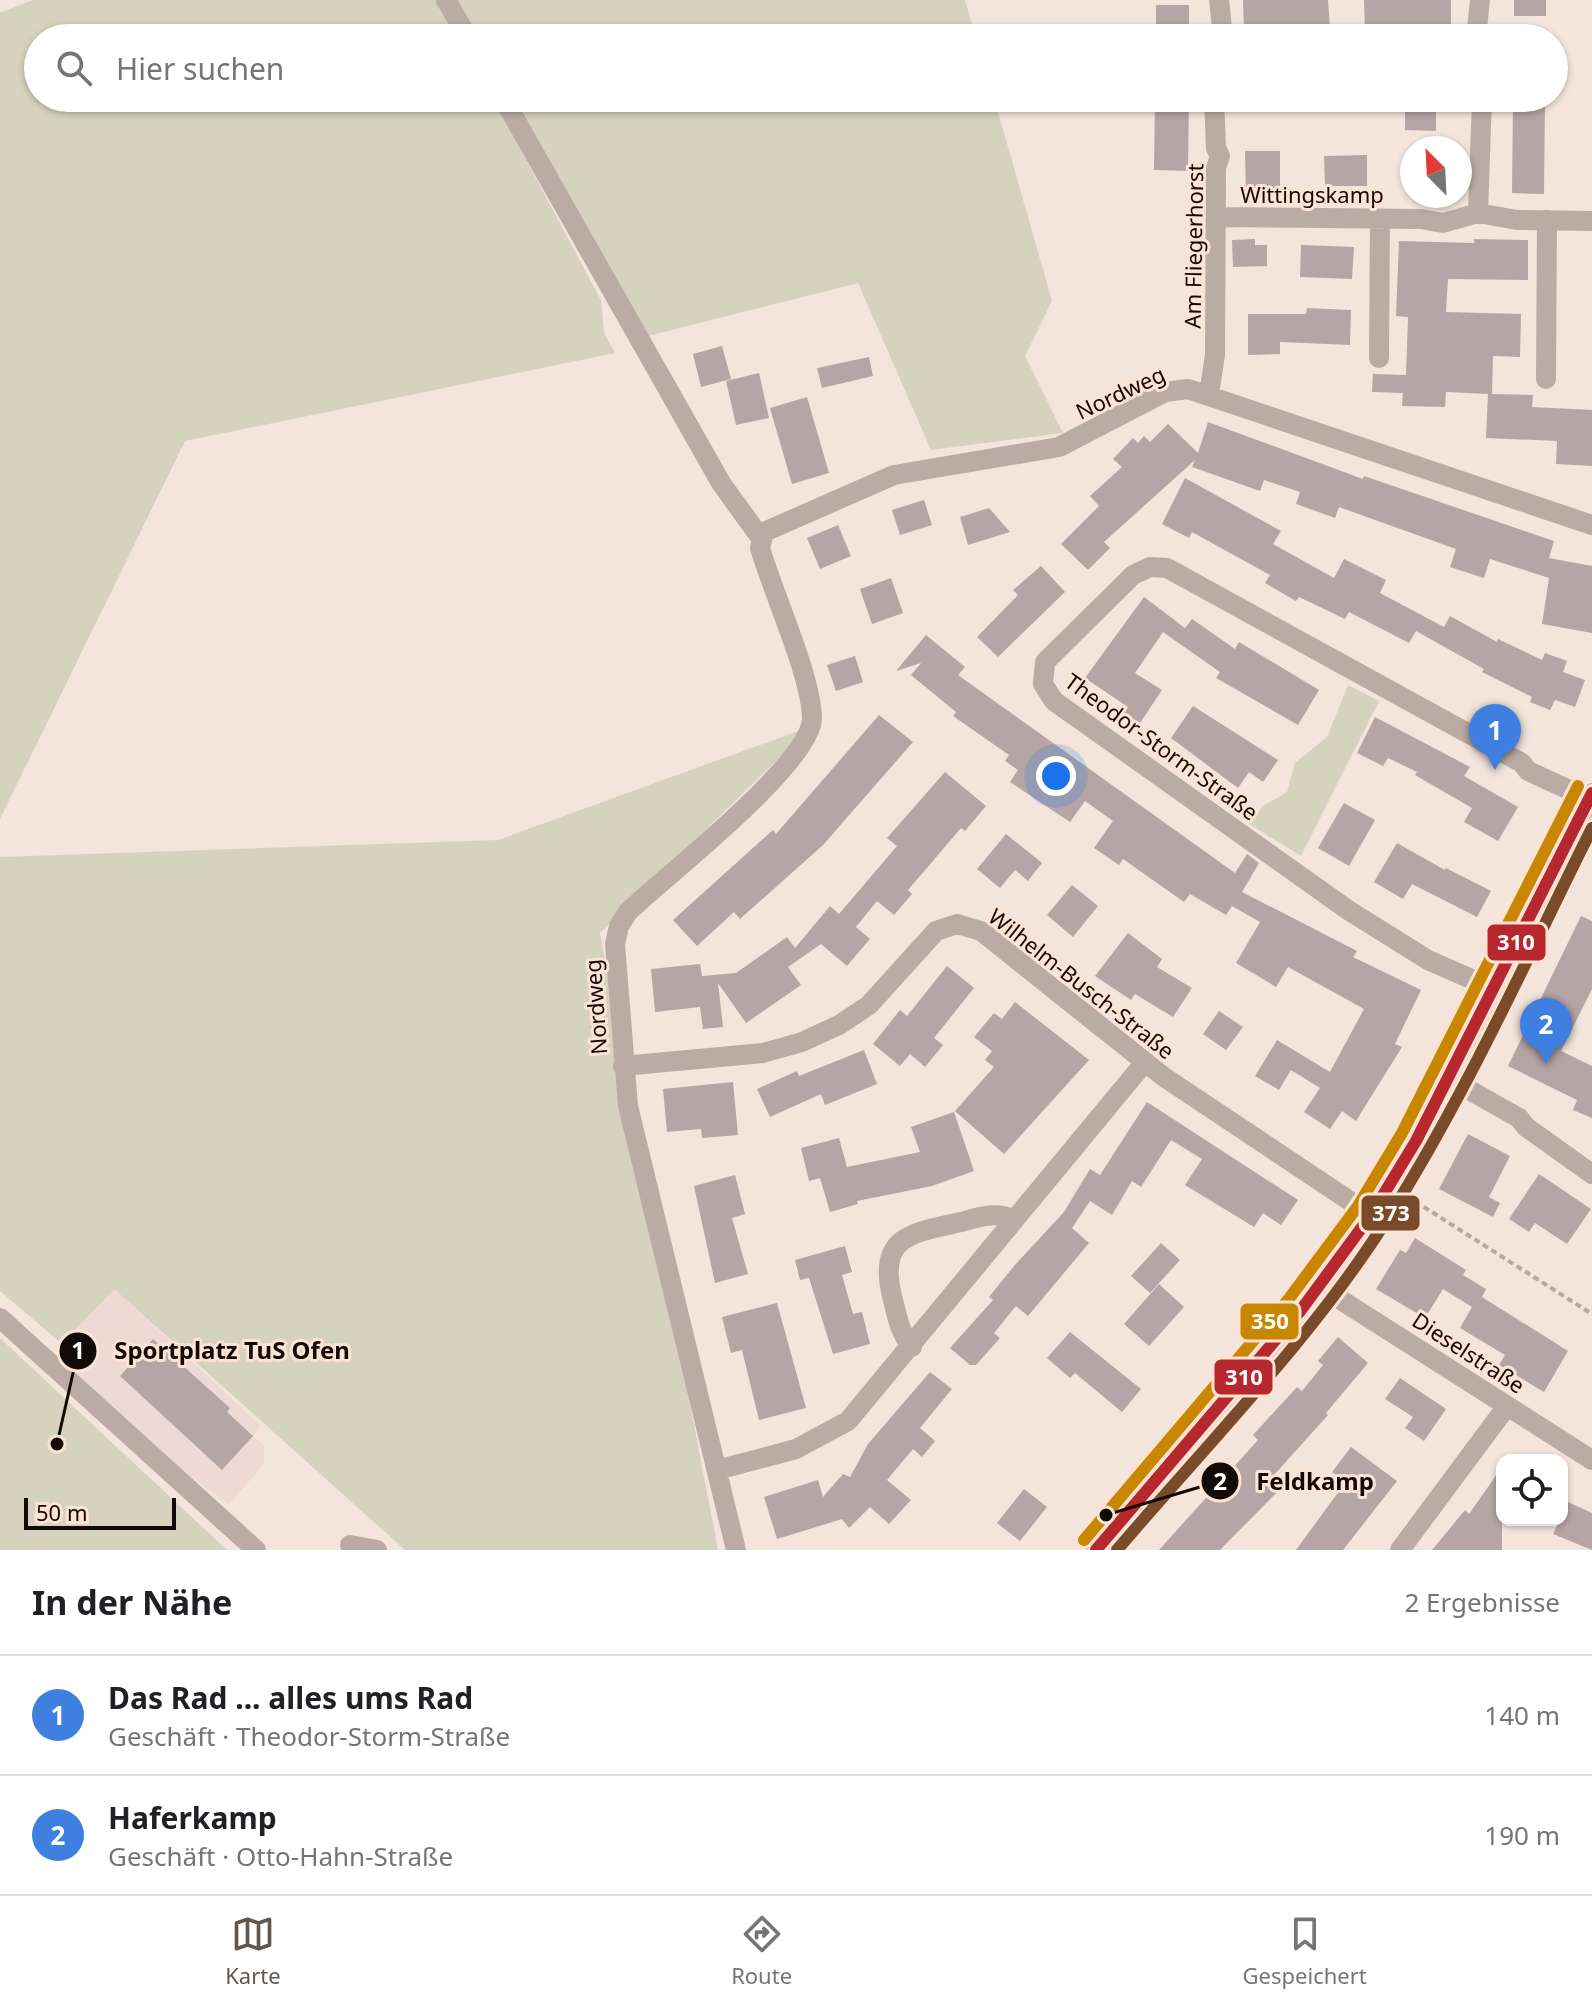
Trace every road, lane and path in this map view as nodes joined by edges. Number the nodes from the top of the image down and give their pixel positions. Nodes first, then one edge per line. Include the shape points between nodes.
1 (446, 0) edge
2 (1219, 0) edge
3 (1480, 0) edge
4 (460, 24) edge
5 (1222, 24) edge
6 (1477, 24) edge
7 (511, 112) edge
8 (1215, 112) edge
9 (1482, 112) edge
10 (1478, 213) junction
11 (1217, 217) junction
12 (1380, 219) junction
13 (1547, 220) junction
14 (1592, 221) edge
15 (1379, 358) dead end
16 (1546, 379) dead end
17 (1209, 394) junction
18 (1592, 525) edge
19 (760, 537) junction
20 (1590, 796) edge
21 (1494, 989) junction
22 (1145, 1062) junction
23 (623, 1066) junction
24 (1448, 1078) junction
25 (1397, 1174) junction
26 (1592, 1174) edge
27 (1371, 1215) junction
28 (1014, 1220) junction
29 (1319, 1286) junction
30 (1592, 1314) edge
31 (0, 1318) edge
32 (912, 1347) junction
33 (1507, 1406) junction
34 (1592, 1460) edge
35 (717, 1470) junction
36 (350, 1545) dead end
37 (256, 1550) edge
38 (377, 1550) edge
39 (736, 1550) edge
40 (1096, 1550) edge
41 (1400, 1550) edge

1 - 4 street
2 - 5 street
3 - 6 street
7 - 19 street, Nordweg via 721,483
8 - 11 street, Am Fliegerhorst via 1220,156
9 - 10 street
10 - 12 street, Wittingskamp via 1443,223
10 - 13 street, Wittingskamp
11 - 12 street, Wittingskamp
11 - 17 street, Am Fliegerhorst via 1215,365
12 - 15 street
13 - 14 street, Wittingskamp
13 - 16 street
17 - 18 street, Nordweg
17 - 19 street, Nordweg via 1188,389 1165,392 1054,448 894,475
19 - 23 street, Nordweg via 807,692 811,726 782,771 622,918 615,955
20 - 21 street
20 - 21 street, Theodor-Storm-Straße via 1528,771 1522,763 1167,568 1150,567 1133,575 1045,662 1043,684 1054,701 1348,910 1428,960
21 - 24 street
22 - 23 street, Wilhelm-Busch-Straße via 981,931 957,924 930,936 869,1005 815,1037 763,1053
22 - 27 street, Wilhelm-Busch-Straße
22 - 28 street
23 - 35 street, Nordweg via 628,1106
24 - 25 street
24 - 26 street via 1519,1118
25 - 27 street
25 - 30 path via 1414,1187 1413,1200
27 - 29 street
28 - 32 street
28 - 32 street via 986,1216 916,1232 896,1246 887,1277 902,1334
29 - 33 street, Dieselstraße
29 - 40 street
31 - 37 street
32 - 35 street via 839,1428 796,1449
33 - 34 street, Dieselstraße
33 - 41 street
35 - 39 street, Nordweg
36 - 38 street

